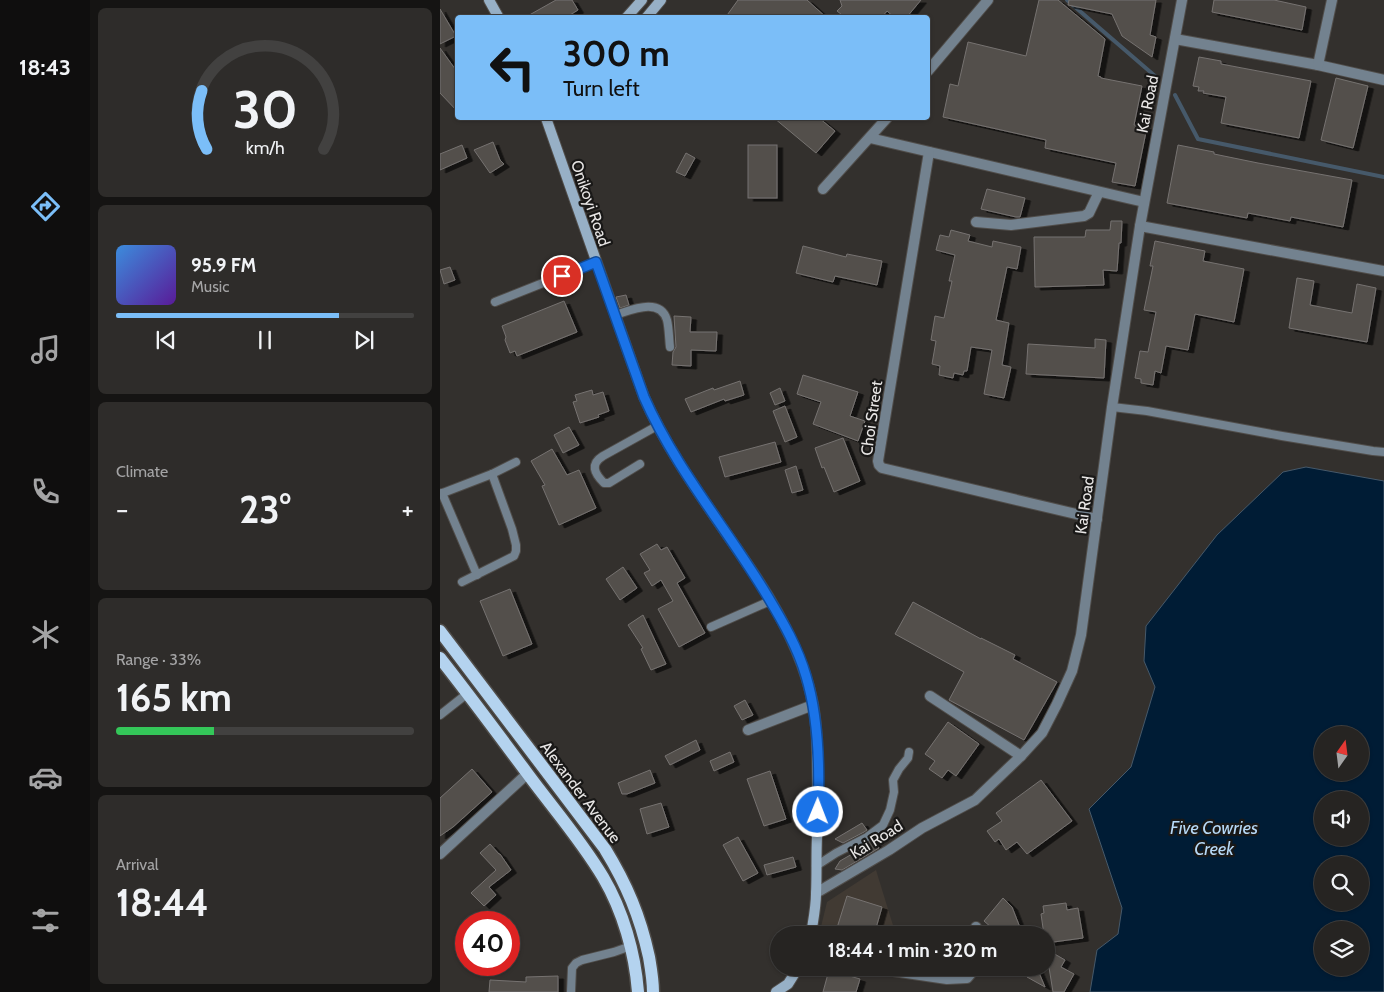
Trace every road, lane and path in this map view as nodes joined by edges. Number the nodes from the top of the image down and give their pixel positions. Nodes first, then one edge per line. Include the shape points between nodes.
1 (489, 0) edge
2 (642, 0) edge
3 (661, 0) edge
4 (988, 0) edge
5 (1182, 0) edge
6 (1332, 0) edge
7 (497, 15) edge
8 (629, 15) edge
9 (648, 15) edge
10 (1175, 39) junction
11 (1318, 65) junction
12 (930, 69) edge
13 (1384, 80) edge
14 (550, 120) edge
15 (886, 120) edge
16 (870, 138) junction
17 (929, 152) junction
18 (823, 188) dead end
19 (1099, 192) junction
20 (1144, 202) junction
21 (976, 222) dead end
22 (1140, 226) junction
23 (596, 262) junction
24 (1384, 271) edge
25 (495, 302) dead end
26 (615, 315) junction
27 (670, 347) dead end
28 (1112, 407) junction
29 (657, 426) junction
30 (1384, 452) edge
31 (516, 462) dead end
32 (640, 464) dead end
33 (492, 474) junction
34 (441, 493) edge
35 (1097, 519) junction
36 (477, 575) junction
37 (462, 582) dead end
38 (770, 600) junction
39 (711, 627) dead end
40 (440, 631) edge
41 (440, 658) edge
42 (468, 693) junction
43 (930, 696) dead end
44 (813, 705) junction
45 (440, 715) edge
46 (748, 730) dead end
47 (909, 752) dead end
48 (1021, 756) junction
49 (527, 774) junction
50 (440, 854) edge
51 (816, 866) junction
52 (816, 893) junction
53 (812, 926) edge
54 (631, 946) junction
55 (793, 976) edge
56 (932, 976) edge
57 (969, 976) edge
58 (571, 992) edge
59 (638, 992) edge
60 (653, 992) edge
61 (776, 992) edge

1 - 7 street
2 - 8 street
3 - 9 street
4 - 12 street
5 - 10 street, Kai Road
6 - 11 street
10 - 11 street
10 - 20 street, Kai Road
11 - 13 street
14 - 23 street, Onikoyi Road
15 - 16 street
16 - 17 street
16 - 18 street
17 - 19 street
17 - 35 street, Choi Street via 879,465
19 - 20 street
19 - 21 street via 1090,213 1084,216 1011,225
20 - 22 street, Kai Road
22 - 24 street
22 - 28 street, Kai Road
23 - 25 lane
23 - 26 street, Onikoyi Road
26 - 27 lane via 646,306 660,310 667,318
26 - 29 street, Onikoyi Road
28 - 30 lane
28 - 35 street, Kai Road
29 - 32 lane via 596,460 594,466 604,483 610,483
29 - 38 street, Onikoyi Road
31 - 33 lane
33 - 34 lane
33 - 36 lane via 512,529 516,551 514,556
34 - 36 lane
35 - 48 street, Kai Road via 1081,635 1072,671 1042,733
36 - 37 lane
38 - 39 lane
38 - 44 street, Onikoyi Road via 794,643
40 - 60 main road, Alexander Avenue via 618,870 644,932
41 - 42 main road, Alexander Avenue
42 - 45 lane
42 - 49 main road, Alexander Avenue
43 - 48 street
44 - 46 street
44 - 51 street, Onikoyi Road via 819,794
47 - 51 lane via 893,780 890,810 883,825
48 - 52 street, Kai Road via 975,800 922,828
49 - 50 street
49 - 54 main road, Alexander Avenue via 604,878
51 - 52 street, Onikoyi Road
52 - 53 street, Onikoyi Road
54 - 58 lane via 576,963 572,968
54 - 59 main road, Alexander Avenue
55 - 61 street
56 - 57 street

